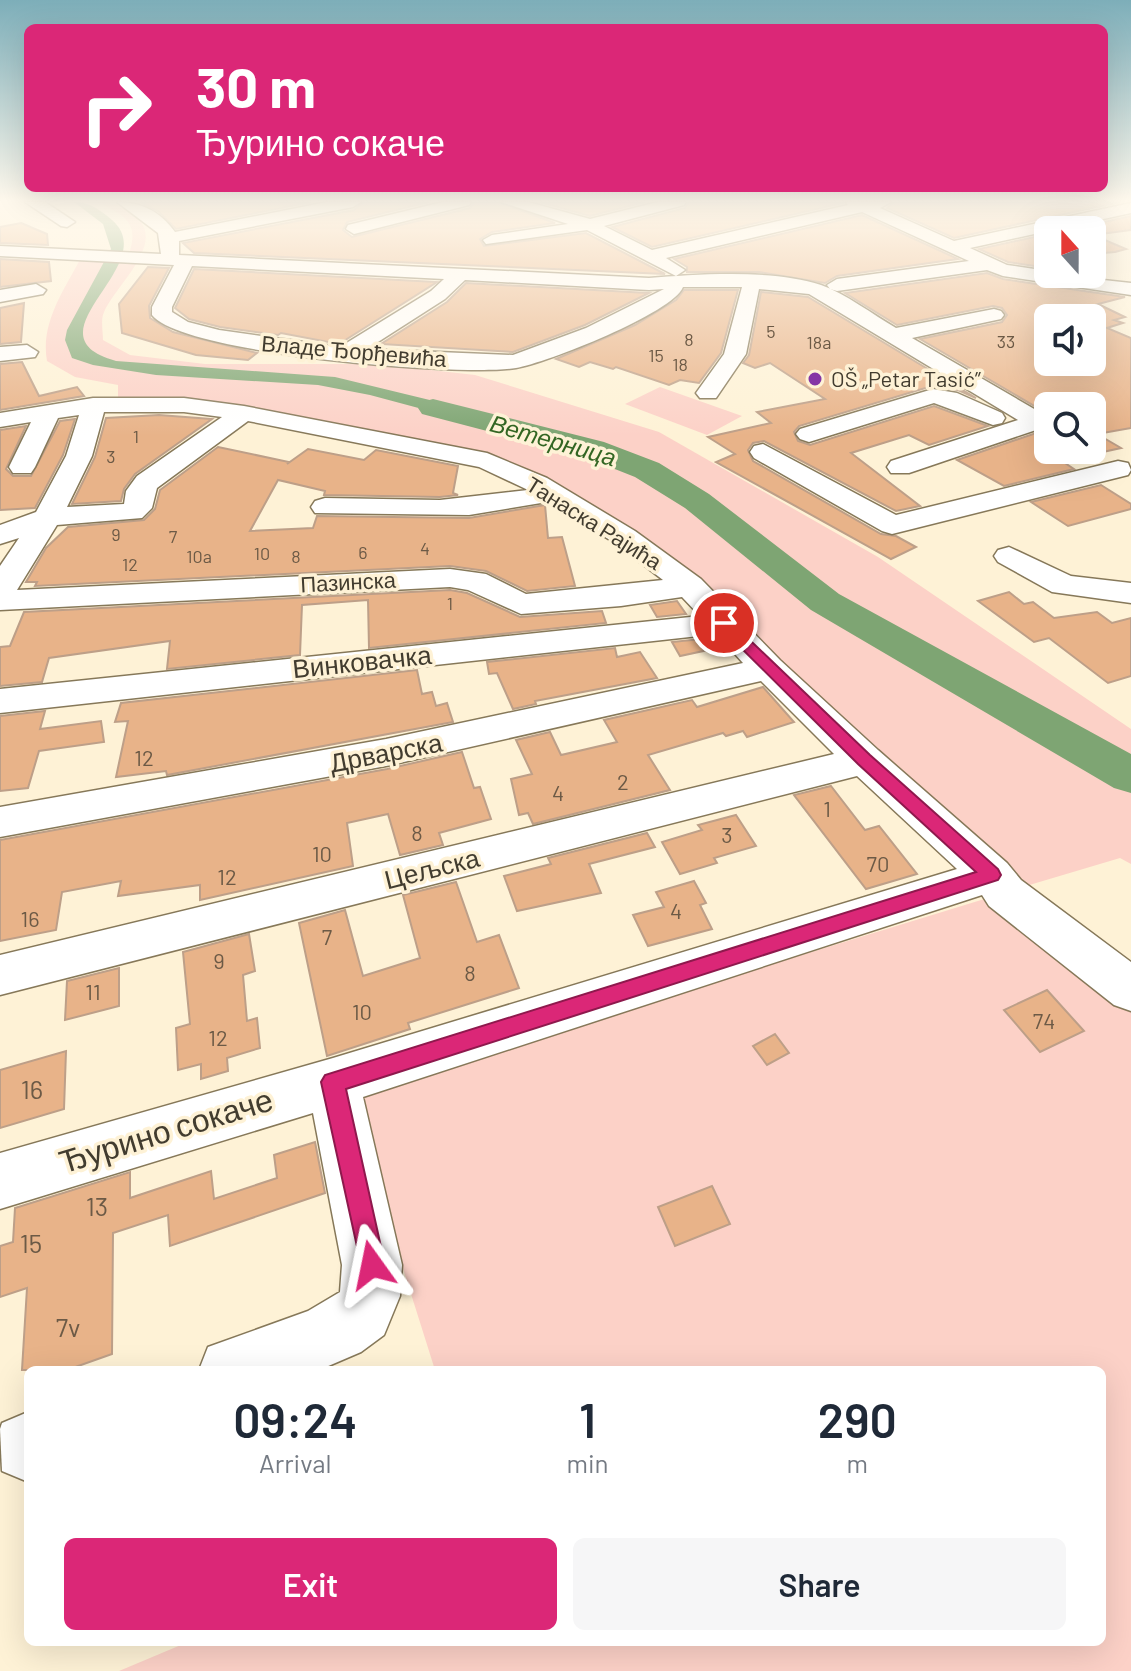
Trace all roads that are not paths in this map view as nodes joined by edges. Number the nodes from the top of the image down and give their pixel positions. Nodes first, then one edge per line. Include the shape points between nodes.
1 (171, 280) edge
2 (307, 280) edge
3 (454, 280) edge
4 (608, 280) edge
5 (685, 280) edge
6 (704, 280) edge
7 (721, 280) edge
8 (898, 280) edge
9 (1019, 280) edge
10 (1075, 280) edge
11 (682, 283) junction
12 (750, 289) junction
13 (1131, 289) edge
14 (36, 290) dead end
15 (300, 290) dead end
16 (824, 290) junction
17 (1040, 291) dead end
18 (0, 296) edge
19 (994, 315) dead end
20 (893, 335) junction
21 (27, 352) dead end
22 (345, 353) junction
23 (0, 354) edge
24 (708, 393) dead end
25 (93, 405) junction
26 (48, 412) junction
27 (244, 413) junction
28 (0, 420) edge
29 (1034, 426) edge
30 (809, 434) dead end
31 (763, 452) dead end
32 (1115, 464) edge
33 (22, 467) dead end
34 (900, 467) dead end
35 (552, 492) junction
36 (325, 507) dead end
37 (49, 517) junction
38 (0, 535) edge
39 (1009, 556) dead end
40 (690, 586) junction
41 (0, 591) edge
42 (1131, 593) edge
43 (0, 600) edge
44 (724, 623) junction
45 (768, 668) junction
46 (0, 701) edge
47 (864, 760) junction
48 (0, 822) edge
49 (992, 875) junction
50 (0, 975) edge
51 (1131, 990) edge
52 (333, 1082) junction
53 (0, 1181) edge
54 (242, 1366) edge

1 - 22 street, Владе Ђорђевића via 162,307 169,323 216,338
2 - 15 street
3 - 22 street
4 - 11 street
5 - 11 street
6 - 11 street
7 - 16 street
8 - 16 street
9 - 17 street
10 - 13 street
11 - 12 street
11 - 22 street, Владе Ђорђевића via 637,314 519,361
12 - 16 street
12 - 24 street via 735,354
14 - 18 street
16 - 20 street
19 - 20 street
20 - 29 street
21 - 23 street
25 - 26 street, Танаска Рајића
25 - 27 street, Танаска Рајића via 184,405
25 - 37 street via 83,451
26 - 28 street, Танаска Рајића
26 - 33 street
27 - 35 street, Танаска Рајића via 487,461
27 - 37 street via 147,482 138,508
29 - 30 street via 933,396
29 - 34 street
31 - 32 street via 892,525
35 - 36 street via 473,505
35 - 40 street, Танаска Рајића
37 - 38 street
37 - 41 street
39 - 42 street via 1063,585
40 - 43 street, Пазинска via 521,604 475,581 450,578
40 - 44 street, Танаска Рајића
44 - 45 street, Танаска Рајића
44 - 46 street, Винковачка
45 - 47 street, Танаска Рајића
45 - 48 street, Дрварска via 417,747
47 - 49 street, Танаска Рајића
47 - 50 street, Цељска
49 - 51 street, Танаска Рајића via 1005,893
49 - 52 street, Ђурино сокаче
52 - 53 street, Ђурино сокаче
52 - 54 street via 372,1265 371,1294 361,1315 341,1329

